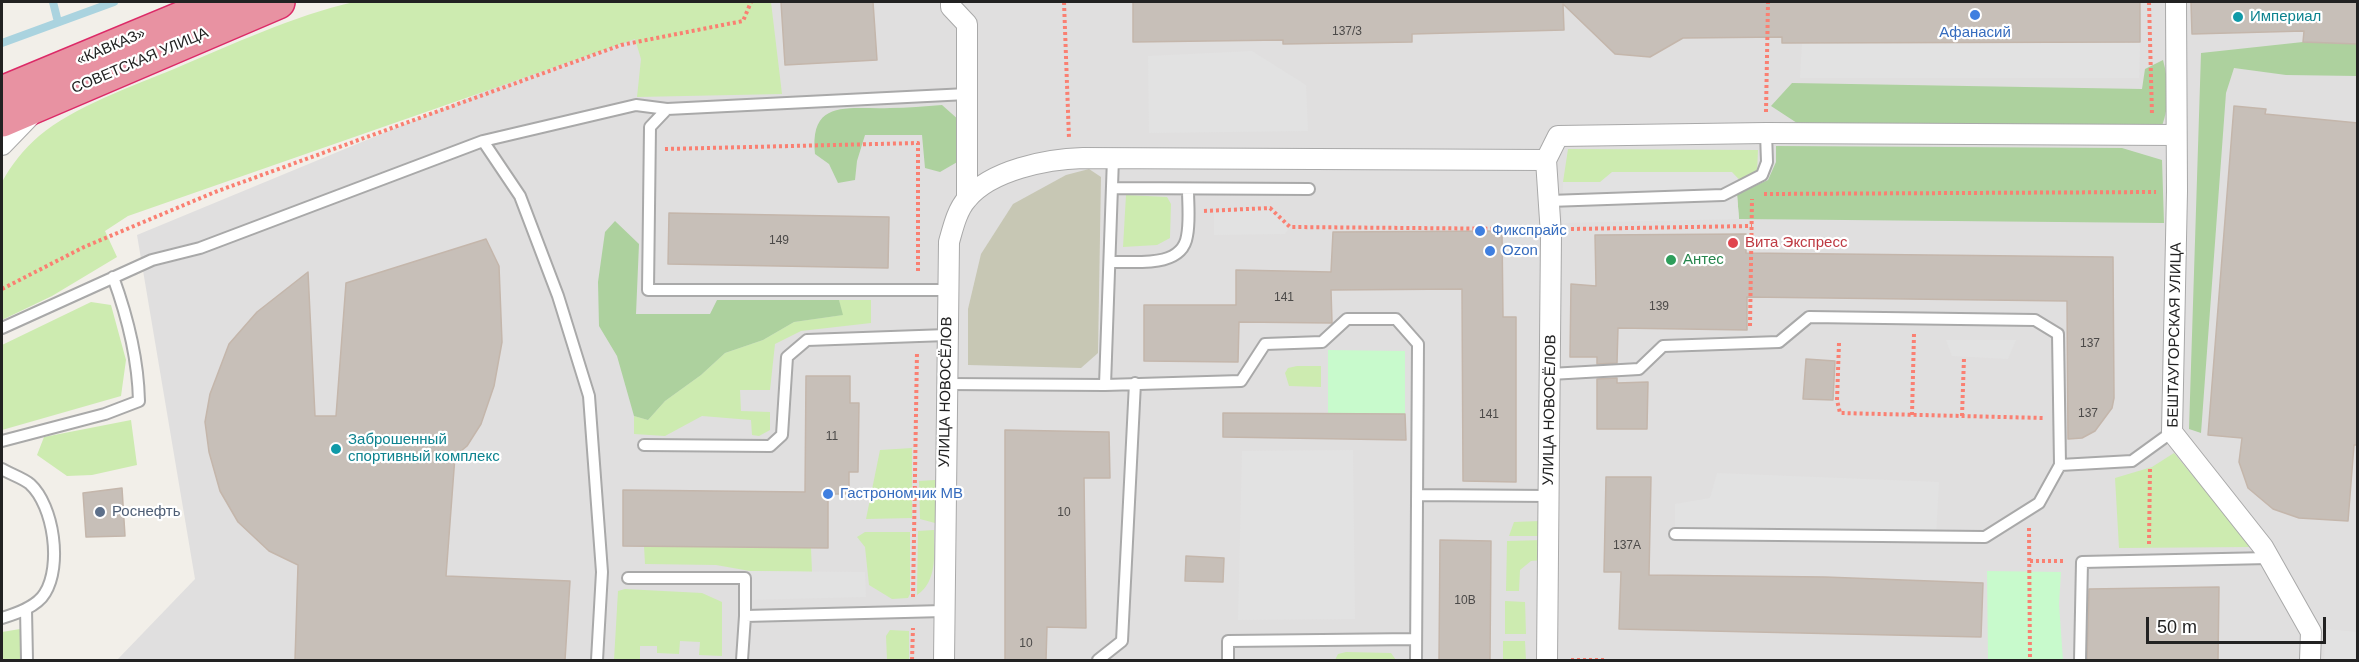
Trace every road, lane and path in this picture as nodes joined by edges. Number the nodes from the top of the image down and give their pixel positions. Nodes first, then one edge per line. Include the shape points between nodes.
1 (221, 2) edge
2 (278, 2) edge
3 (751, 2) edge
4 (951, 2) edge
5 (1064, 2) edge
6 (1768, 2) edge
7 (2176, 2) edge
8 (2, 93) edge
9 (967, 93) junction
10 (43, 103) junction
11 (667, 109) junction
12 (2, 120) edge
13 (1766, 133) junction
14 (2176, 135) junction
15 (483, 141) junction
16 (2, 145) edge
17 (649, 149) junction
18 (1070, 158) junction
19 (1113, 158) junction
20 (1546, 160) junction
21 (1112, 188) junction
22 (1188, 189) junction
23 (1310, 189) dead end
24 (2177, 191) junction
25 (967, 199) junction
26 (1549, 201) junction
27 (1188, 212) junction
28 (1752, 226) junction
29 (1551, 229) junction
30 (1110, 262) junction
31 (113, 278) junction
32 (2, 289) edge
33 (918, 290) junction
34 (947, 290) junction
35 (2, 328) edge
36 (1915, 330) dead end
37 (947, 336) junction
38 (918, 338) junction
39 (1750, 343) junction
40 (1839, 343) dead end
41 (1964, 358) dead end
42 (1550, 374) junction
43 (1135, 383) junction
44 (946, 384) junction
45 (1105, 385) junction
46 (1912, 415) junction
47 (1962, 416) junction
48 (2059, 418) junction
49 (2172, 432) junction
50 (2, 441) edge
51 (644, 445) dead end
52 (2060, 465) junction
53 (2, 469) edge
54 (1418, 495) junction
55 (1549, 496) junction
56 (2028, 509) junction
57 (1675, 534) dead end
58 (2269, 558) junction
59 (2030, 561) junction
60 (2082, 562) junction
61 (628, 578) dead end
62 (26, 609) junction
63 (945, 611) junction
64 (913, 612) junction
65 (745, 616) junction
66 (2, 618) edge
67 (1416, 639) junction
68 (27, 660) edge
69 (597, 660) edge
70 (742, 660) edge
71 (912, 660) edge
72 (944, 660) edge
73 (1098, 660) edge
74 (1228, 660) edge
75 (1416, 660) edge
76 (1547, 660) edge
77 (1571, 660) edge
78 (1605, 660) edge
79 (2030, 660) edge
80 (2080, 660) edge
81 (2310, 660) edge

1 - 8 highway, «КАВКАЗ»
2 - 10 highway, СОВЕТСКАЯ УЛИЦА
3 - 32 path via 743,21 621,45 215,192 84,247
4 - 9 street via 967,24
5 - 18 path
6 - 13 path
7 - 14 street, БЕШТАУГОРСКАЯ УЛИЦА
9 - 11 lane
9 - 25 street
10 - 12 highway, СОВЕТСКАЯ УЛИЦА
10 - 16 street
11 - 15 lane via 636,105
11 - 17 lane via 650,127
13 - 14 street
13 - 20 street via 1558,136
13 - 26 lane via 1767,162 1762,175 1723,195
14 - 24 street, БЕШТАУГОРСКАЯ УЛИЦА
15 - 31 lane via 200,248 152,260
15 - 69 lane via 520,196 558,296 589,396 603,572
17 - 33 lane via 648,290
17 - 33 path via 918,143
18 - 19 street
18 - 25 street via 995,178
19 - 20 street
19 - 21 lane
20 - 26 street, УЛИЦА НОВОСЁЛОВ
21 - 22 lane
21 - 30 lane
22 - 23 lane
22 - 27 lane
24 - 28 path via 1752,194
24 - 49 street, БЕШТАУГОРСКАЯ УЛИЦА
25 - 34 street, УЛИЦА НОВОСЁЛОВ via 955,221 950,242
26 - 29 street, УЛИЦА НОВОСЁЛОВ
27 - 29 path via 1269,208 1290,227
27 - 30 lane via 1187,238 1176,254 1162,261
28 - 29 path
28 - 39 path
29 - 42 street, УЛИЦА НОВОСЁЛОВ
30 - 45 lane
31 - 35 lane
31 - 50 lane via 128,317 139,401
33 - 34 lane
34 - 37 street, УЛИЦА НОВОСЁЛОВ
36 - 46 path
37 - 38 lane
37 - 44 street, УЛИЦА НОВОСЁЛОВ
38 - 51 lane via 807,340 787,357 782,435 770,446
38 - 64 path
39 - 42 lane via 1663,346 1639,369
39 - 48 lane via 1779,342 1809,316 2035,320 2058,334
40 - 46 path via 1840,413
41 - 47 path
42 - 55 street, УЛИЦА НОВОСЁЛОВ
43 - 45 lane
43 - 54 lane via 1241,381 1265,344 1322,342 1347,320 1396,319 1418,344
43 - 73 lane via 1122,641
44 - 45 lane
44 - 63 street, УЛИЦА НОВОСЁЛОВ
46 - 47 path
47 - 48 path
48 - 52 lane
49 - 52 lane via 2132,461
49 - 58 street, БЕШТАУГОРСКАЯ УЛИЦА
52 - 56 lane via 2039,503
53 - 62 lane via 30,484 48,510 55,563 45,594
54 - 55 lane
54 - 67 lane
55 - 76 street, УЛИЦА НОВОСЁЛОВ
56 - 57 lane via 1985,537
56 - 59 path
58 - 60 lane
58 - 81 street, БЕШТАУГОРСКАЯ УЛИЦА via 2312,632
59 - 60 path
59 - 79 path
60 - 80 lane
61 - 65 lane via 745,578
62 - 66 lane
62 - 68 lane
63 - 64 lane
63 - 72 street, УЛИЦА НОВОСЁЛОВ
64 - 65 lane
64 - 71 path
65 - 70 lane
67 - 74 lane via 1228,641
67 - 75 lane
77 - 78 path

